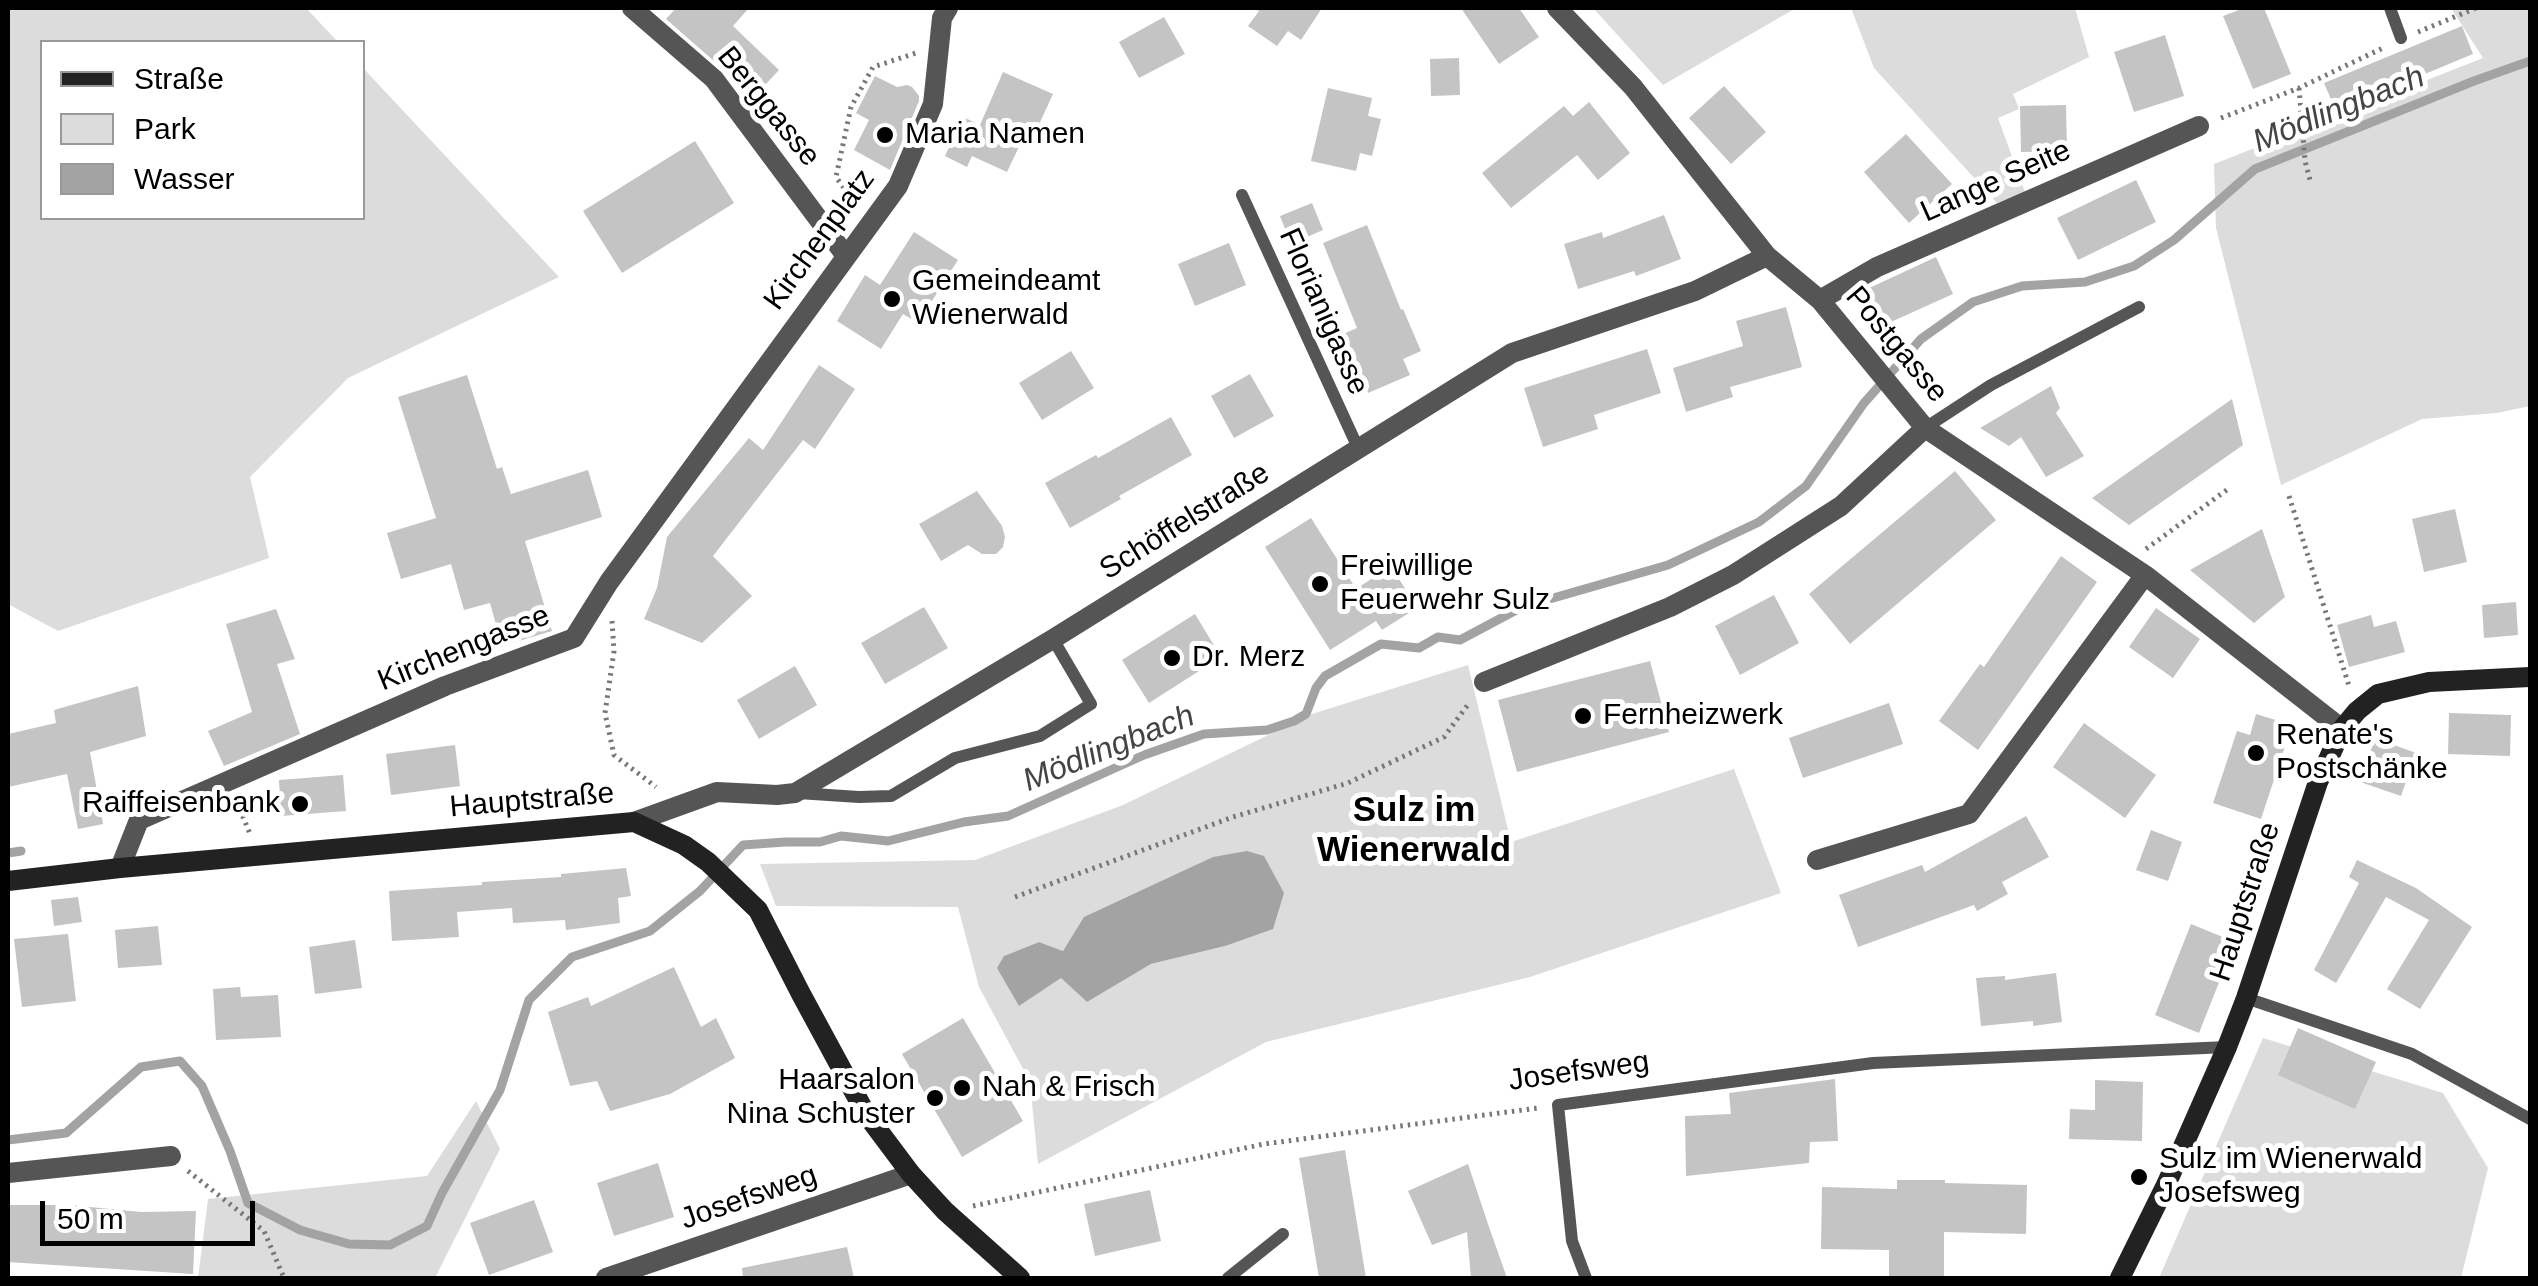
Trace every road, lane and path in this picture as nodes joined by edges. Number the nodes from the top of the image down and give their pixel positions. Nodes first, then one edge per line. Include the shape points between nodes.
1 (632, 8) edge
2 (948, 8) edge
3 (1557, 8) edge
4 (2390, 8) edge
5 (2476, 8) edge
6 (2401, 38) junction
7 (938, 46) junction
8 (2298, 88) junction
9 (2199, 126) joint
10 (2310, 180) dead end
11 (1242, 195) dead end
12 (870, 223) junction
13 (846, 256) junction
14 (1767, 256) junction
15 (1820, 300) junction
16 (2140, 308) dead end
17 (788, 337) joint
18 (1924, 428) junction
19 (1358, 450) junction
20 (2228, 489) dead end
21 (2289, 496) dead end
22 (2136, 569) junction
23 (609, 582) junction
24 (1053, 639) junction
25 (2530, 677) edge
26 (1484, 682) joint
27 (2357, 711) junction
28 (2342, 729) junction
29 (795, 793) junction
30 (678, 804) junction
31 (634, 822) junction
32 (1817, 860) dead end
33 (120, 868) junction
34 (8, 881) edge
35 (1015, 897) dead end
36 (2246, 998) junction
37 (2227, 1047) junction
38 (1558, 1105) junction
39 (2530, 1119) edge
40 (170, 1156) joint
41 (8, 1173) edge
42 (911, 1174) junction
43 (945, 1212) junction
44 (1283, 1234) dead end
45 (284, 1278) edge
46 (606, 1278) edge
47 (1020, 1278) edge
48 (1228, 1278) edge
49 (1586, 1278) edge
50 (2120, 1278) edge

1 - 13 street, Berggasse via 714,79
2 - 7 street, Kirchenplatz
3 - 14 street, Postgasse via 1633,87
4 - 6 lane
5 - 6 path
6 - 8 path
7 - 12 street, Kirchenplatz via 933,104 898,186
7 - 12 path via 872,67 851,107 836,177
8 - 9 path
8 - 10 path
9 - 15 street, Lange Seite via 1877,267
11 - 19 lane, Florianigasse
12 - 13 street, Kirchenplatz
13 - 17 street, Kirchenplatz
14 - 15 street, Postgasse
14 - 19 street, Schöffelstraße via 1695,291 1512,353
15 - 18 street, Postgasse
16 - 18 lane via 1991,385
17 - 23 street, Kirchengasse
18 - 22 street, Postgasse
18 - 26 street via 1841,506 1733,575
19 - 24 street, Schöffelstraße
20 - 22 path
21 - 27 path
22 - 28 street, Postgasse
22 - 32 street via 1969,814
23 - 30 path via 614,651 605,713 614,755
23 - 33 street, Kirchengasse via 574,638 445,686 140,820
24 - 29 street, Schöffelstraße
24 - 29 lane via 1091,704 1040,736 955,758 890,796
25 - 27 main road, Hauptstraße via 2429,682 2378,694
26 - 35 path via 1444,736 1348,783 1233,817
27 - 28 main road, Hauptstraße
28 - 36 main road, Hauptstraße
29 - 30 street via 717,792
30 - 31 street
31 - 33 main road, Hauptstraße
31 - 42 main road, Hauptstraße via 708,862 758,910 866,1114
33 - 34 main road, Hauptstraße
36 - 37 main road, Hauptstraße
36 - 39 lane via 2412,1054
37 - 38 lane, Josefsweg via 1873,1063
37 - 50 main road, Hauptstraße
38 - 43 path, Josefsweg via 1264,1144
38 - 49 lane via 1572,1240
40 - 41 street
40 - 45 path via 264,1231
42 - 43 main road, Hauptstraße
42 - 46 street, Josefsweg
43 - 47 main road, Hauptstraße
44 - 48 lane

